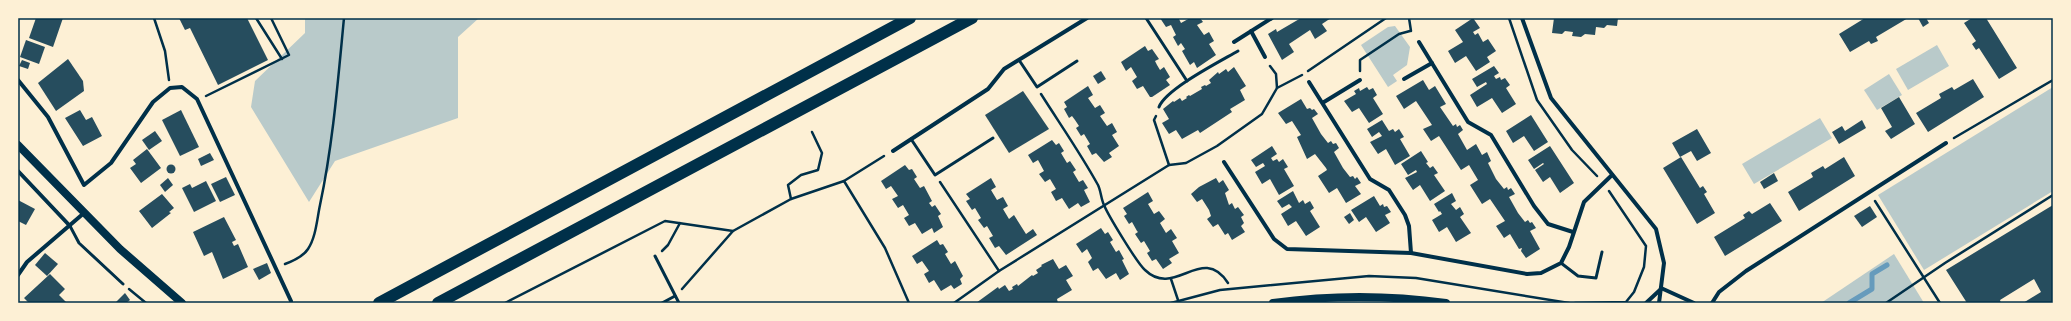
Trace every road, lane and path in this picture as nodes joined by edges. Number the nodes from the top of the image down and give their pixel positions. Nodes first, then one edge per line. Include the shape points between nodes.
1 (154, 18) edge
2 (256, 18) edge
3 (271, 18) edge
4 (344, 18) edge
5 (910, 18) edge
6 (972, 18) edge
7 (1087, 18) edge
8 (1146, 18) edge
9 (1272, 18) edge
10 (1386, 18) edge
11 (1409, 18) edge
12 (1509, 18) edge
13 (1522, 18) edge
14 (1410, 30) junction
15 (1251, 31) junction
16 (1234, 42) dead end
17 (1419, 42) joint
18 (1238, 51) dead end
19 (1265, 57) joint
20 (282, 59) junction
21 (1018, 60) junction
22 (1077, 61) dead end
23 (1432, 63) junction
24 (1404, 79) dead end
25 (18, 80) edge
26 (1360, 80) joint
27 (2053, 80) edge
28 (1187, 81) junction
29 (1309, 82) dead end
30 (1036, 87) junction
31 (170, 88) junction
32 (1277, 88) junction
33 (197, 99) junction
34 (1324, 102) junction
35 (1159, 107) joint
36 (812, 132) dead end
37 (993, 138) dead end
38 (911, 139) junction
39 (1946, 143) joint
40 (18, 145) edge
41 (893, 151) joint
42 (1224, 162) dead end
43 (1169, 165) junction
44 (18, 171) edge
45 (935, 175) junction
46 (1612, 176) junction
47 (844, 181) junction
48 (1604, 184) junction
49 (1869, 192) junction
50 (2053, 195) edge
51 (791, 199) junction
52 (1104, 205) junction
53 (84, 213) junction
54 (680, 223) junction
55 (70, 226) junction
56 (733, 231) junction
57 (1573, 232) junction
58 (1602, 252) dead end
59 (1411, 253) junction
60 (655, 256) joint
61 (1561, 263) junction
62 (275, 267) junction
63 (999, 271) junction
64 (18, 275) edge
65 (1924, 278) junction
66 (1171, 279) junction
67 (1228, 283) dead end
68 (123, 284) joint
69 (1661, 288) junction
70 (676, 296) junction
71 (1178, 300) dead end
72 (291, 301) dead end
73 (146, 303) edge
74 (182, 303) edge
75 (379, 303) edge
76 (438, 303) edge
77 (505, 303) edge
78 (662, 303) edge
79 (679, 303) edge
80 (909, 303) edge
81 (954, 303) edge
82 (1273, 303) edge
83 (1446, 303) edge
84 (1575, 303) edge
85 (1646, 303) edge
86 (1659, 303) edge
87 (1694, 303) edge
88 (1712, 303) edge
89 (1886, 303) edge
90 (1940, 303) edge

1 - 31 path via 165,51
2 - 20 path
3 - 20 path via 289,55
4 - 62 path via 336,101 316,228 308,249 300,257
5 - 75 highway
6 - 76 highway
7 - 21 street
8 - 28 lane
9 - 15 street
10 - 32 path via 1306,72
11 - 14 path
12 - 48 path via 1537,100 1572,150
13 - 46 street via 1551,98
14 - 17 path
14 - 26 path via 1399,34 1360,60
15 - 16 street
15 - 19 street
17 - 23 street
18 - 28 lane
19 - 32 path via 1276,74
20 - 33 path
21 - 30 lane
21 - 38 street via 1004,69 988,89
22 - 30 lane
23 - 24 street
23 - 57 street via 1468,122 1491,135 1534,206 1548,224
25 - 31 street via 48,117 84,185 111,164 153,102
26 - 34 street
27 - 39 path
28 - 35 lane via 1162,100
29 - 34 street
30 - 52 path via 1099,186
31 - 33 street via 182,87
32 - 43 path via 1262,114 1217,146 1186,163
33 - 62 street
34 - 59 street via 1370,179 1389,190 1405,215 1409,226
35 - 43 path via 1154,120
36 - 51 path via 822,153 818,170 801,175 788,186
37 - 45 lane
38 - 41 street
38 - 45 lane
39 - 49 street
40 - 53 main road
41 - 47 path
42 - 59 street via 1274,240 1287,249
43 - 52 path
44 - 55 street
45 - 63 path
46 - 48 street
46 - 69 street via 1656,229 1664,263
47 - 51 path
47 - 80 path via 885,248
48 - 57 street via 1584,202
48 - 84 path via 1646,246 1644,267 1634,292 1626,302
49 - 65 path
49 - 88 street via 1746,271 1719,292
50 - 65 path
51 - 56 path
52 - 63 path
52 - 66 path via 1144,269 1155,278
53 - 55 street
53 - 74 main road via 120,249
54 - 56 path
54 - 60 path via 668,245
54 - 77 path via 665,221
55 - 64 street via 27,262
55 - 68 lane via 79,243
56 - 70 path
57 - 61 street
58 - 61 lane via 1596,278 1578,276
59 - 61 street via 1527,274 1541,273
60 - 70 lane
62 - 72 street
63 - 81 path
65 - 89 path
65 - 90 path
66 - 67 path via 1199,268 1213,268 1223,275
66 - 71 path
68 - 73 path
69 - 85 street
69 - 86 street
69 - 87 street
70 - 78 lane
70 - 79 lane
82 - 83 main road via 1312,298 1371,296

